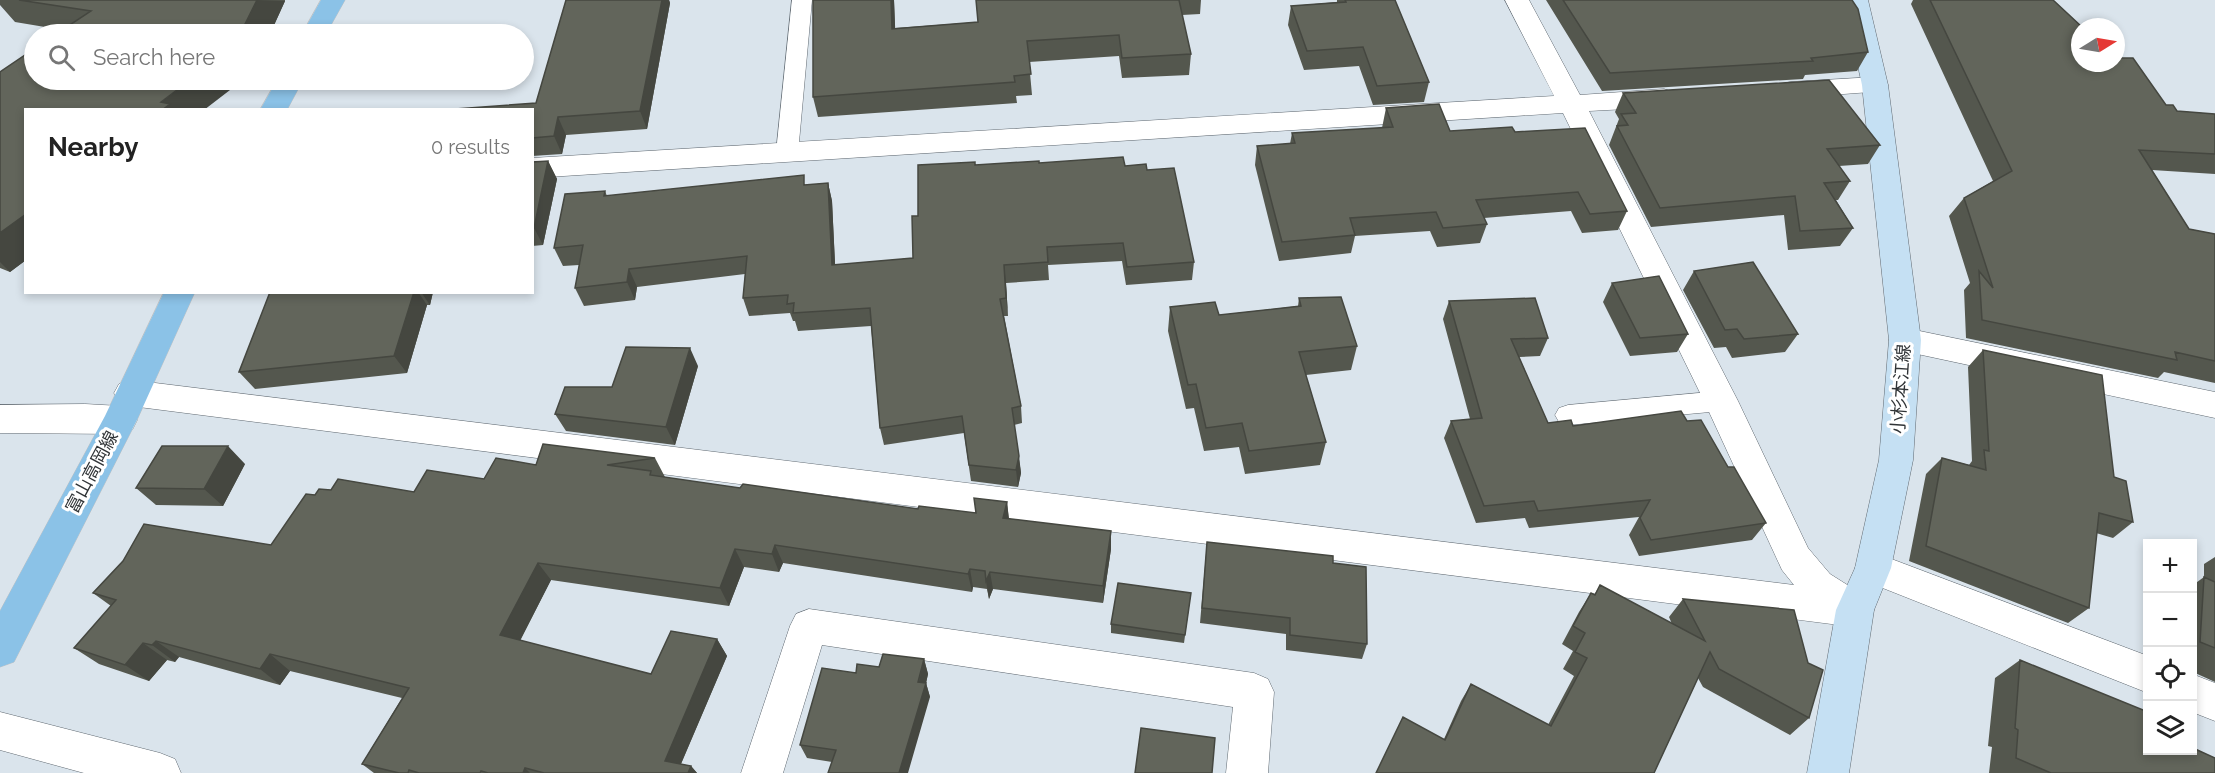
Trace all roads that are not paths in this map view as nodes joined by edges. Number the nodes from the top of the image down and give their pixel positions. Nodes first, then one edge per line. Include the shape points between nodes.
1 (333, 0) edge
2 (802, 0) edge
3 (1517, 0) edge
4 (1856, 0) edge
5 (320, 24) edge
6 (1875, 85) junction
7 (284, 90) edge
8 (1770, 92) edge
9 (1689, 97) edge
10 (1572, 104) junction
11 (274, 108) edge
12 (787, 153) junction
13 (534, 168) edge
14 (179, 294) edge
15 (1905, 340) junction
16 (1721, 401) junction
17 (2215, 405) edge
18 (125, 406) junction
19 (1568, 415) dead end
20 (0, 419) edge
21 (1873, 568) junction
22 (1855, 610) junction
23 (0, 649) edge
24 (2143, 673) edge
25 (2197, 695) edge
26 (2215, 702) edge
27 (0, 731) edge
28 (160, 773) edge
29 (762, 773) edge
30 (1247, 773) edge
31 (1828, 773) edge

1 - 5 main road
2 - 12 lane
3 - 10 street
4 - 6 main road, 小杉本江線
6 - 8 street
6 - 15 main road, 小杉本江線
7 - 11 main road
9 - 10 street
10 - 12 street
10 - 16 street
12 - 13 street
14 - 18 main road, 富山高岡線
15 - 17 street
15 - 21 main road, 小杉本江線 via 1896,460
16 - 19 lane
16 - 22 street via 1795,559 1817,586
18 - 20 street via 86,418
18 - 22 street
18 - 23 main road, 富山高岡線
21 - 22 main road, 小杉本江線
21 - 24 street
22 - 31 main road, 小杉本江線
25 - 26 street
27 - 28 street
29 - 30 street via 809,626 1254,692

